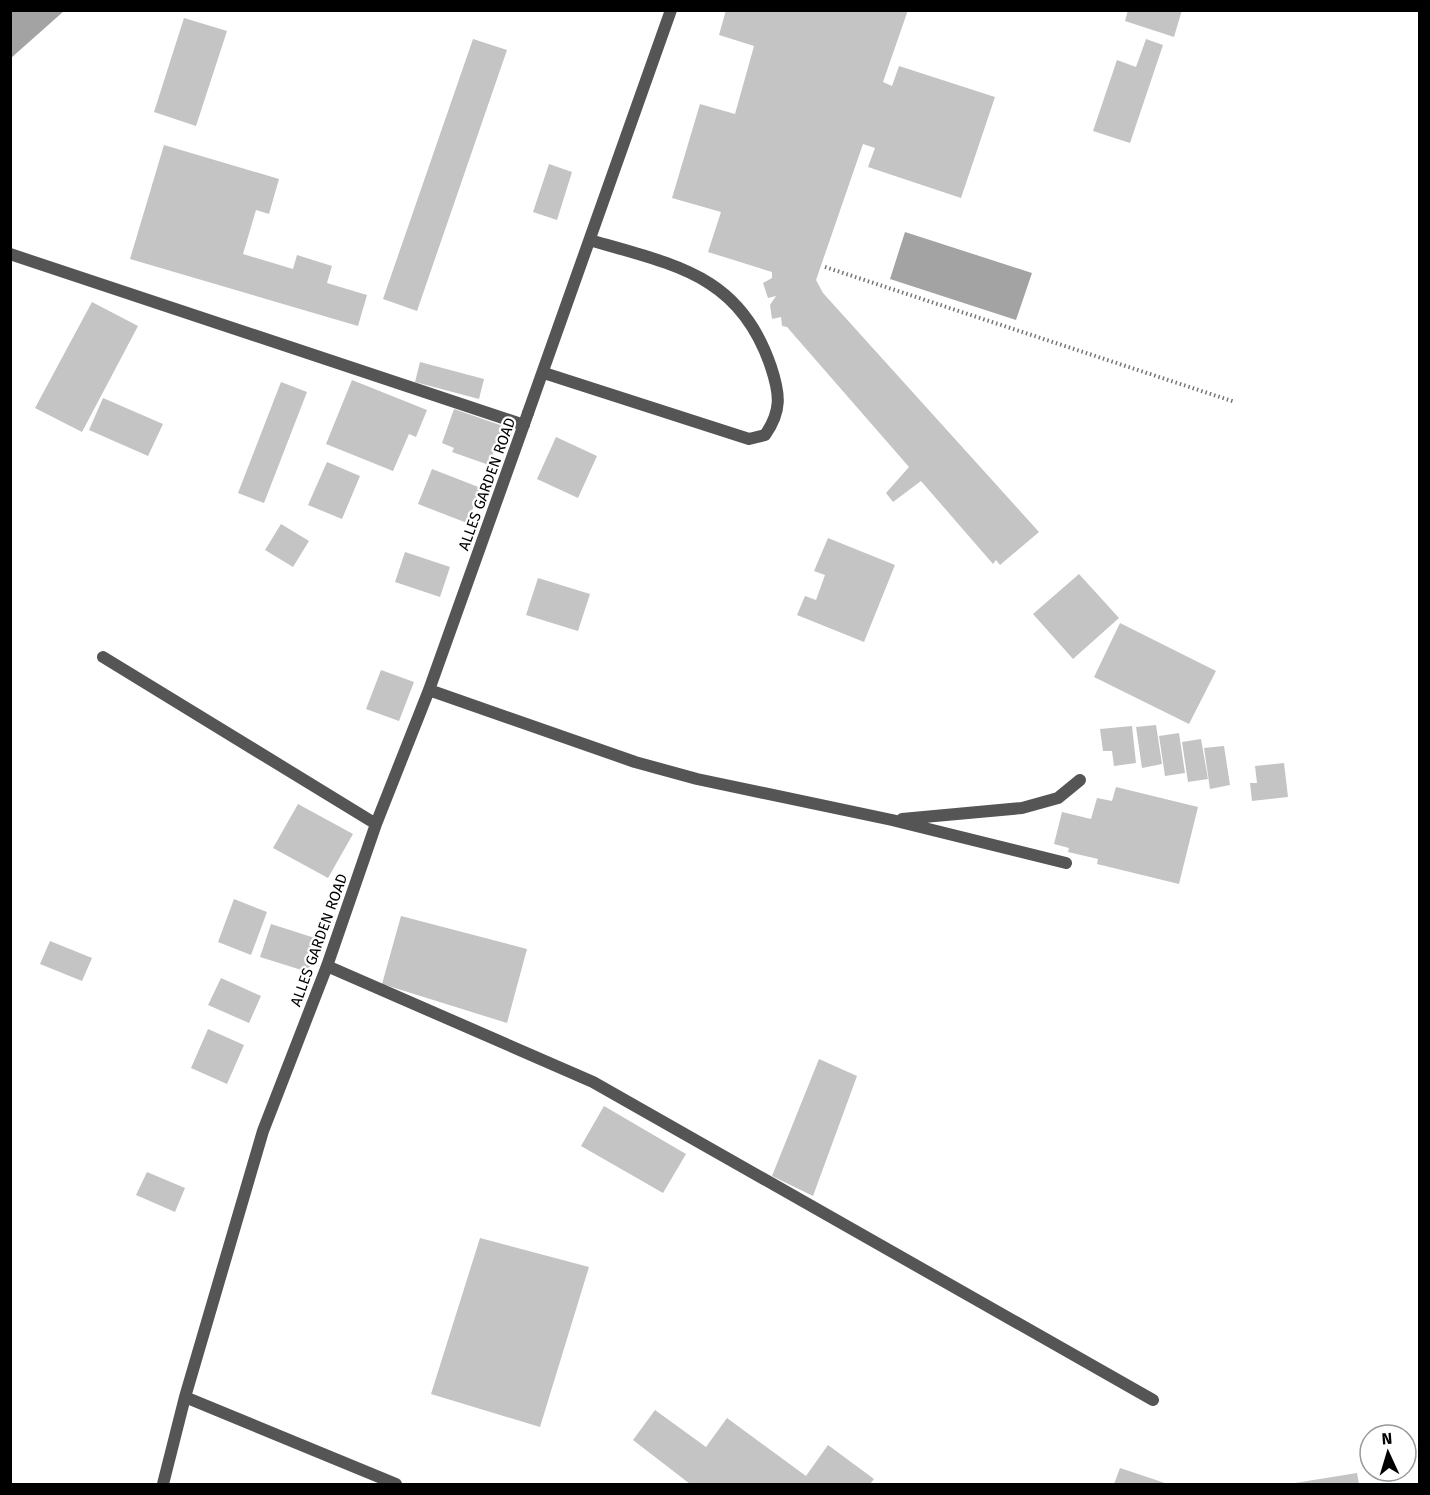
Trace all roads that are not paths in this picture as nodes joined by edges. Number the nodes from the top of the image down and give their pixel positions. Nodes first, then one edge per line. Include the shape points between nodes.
1 (671, 10) edge
2 (591, 240) junction
3 (10, 254) edge
4 (544, 373) junction
5 (526, 419) junction
6 (103, 657) dead end
7 (429, 690) junction
8 (1080, 780) dead end
9 (892, 820) junction
10 (376, 824) junction
11 (1066, 863) dead end
12 (327, 966) junction
13 (185, 1397) junction
14 (1153, 1400) dead end
15 (164, 1485) edge
16 (396, 1485) edge

1 - 2 street, ALLES GARDEN ROAD
2 - 4 street, ALLES GARDEN ROAD
2 - 4 street via 679,267 718,288 736,304 754,328 769,362 778,410 765,435 749,439
3 - 5 street
4 - 5 street, ALLES GARDEN ROAD
5 - 7 street, ALLES GARDEN ROAD
6 - 10 street
7 - 9 street via 634,762
7 - 10 street, ALLES GARDEN ROAD
8 - 9 street via 1058,798 1022,808
9 - 11 street
10 - 12 street, ALLES GARDEN ROAD
12 - 13 street, ALLES GARDEN ROAD via 263,1131
12 - 14 street via 593,1082
13 - 15 street, ALLES GARDEN ROAD
13 - 16 street

